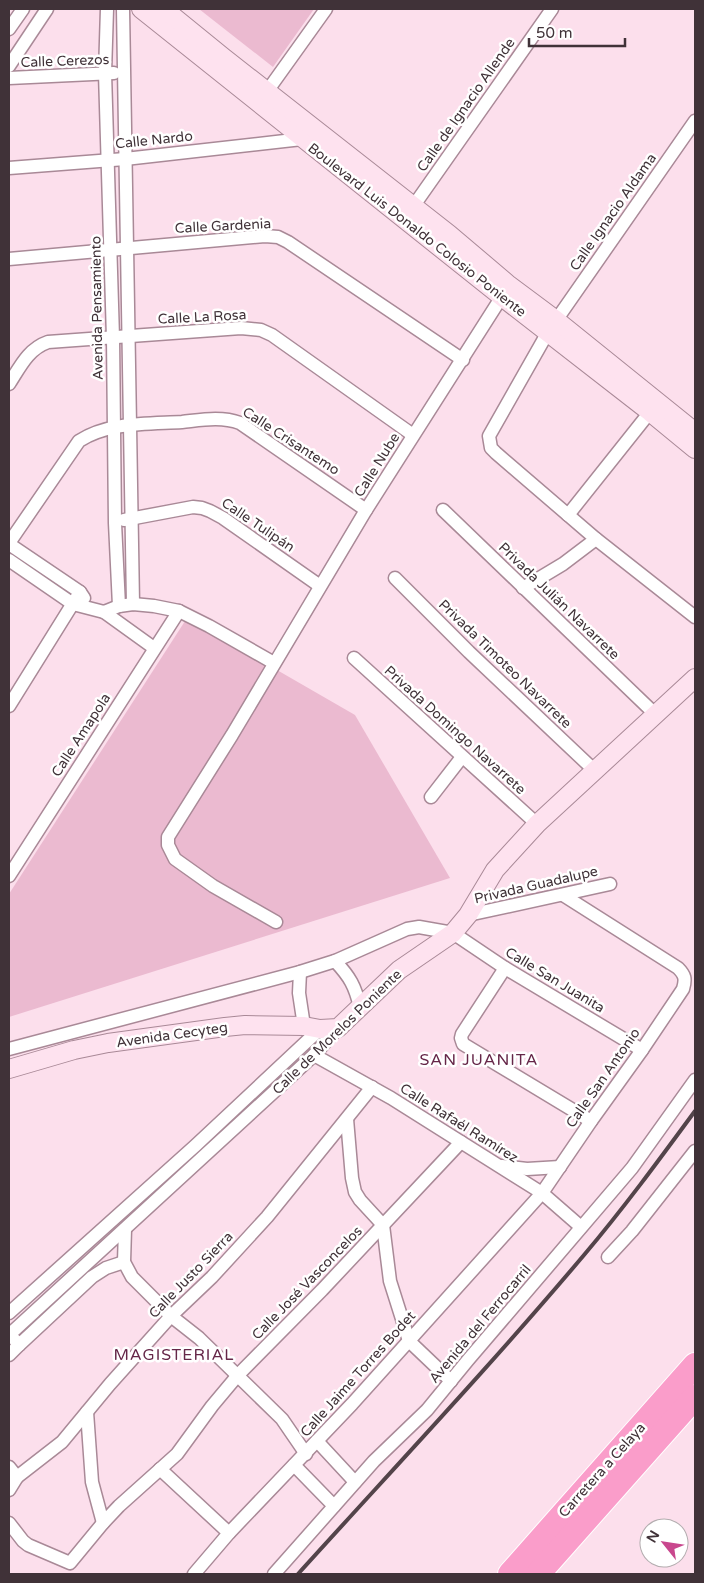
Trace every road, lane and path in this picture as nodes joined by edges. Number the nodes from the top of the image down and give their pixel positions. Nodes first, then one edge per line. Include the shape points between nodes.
1 (23, 9) edge
2 (47, 9) edge
3 (107, 9) edge
4 (123, 9) edge
5 (141, 9) edge
6 (164, 9) edge
7 (326, 9) edge
8 (552, 9) edge
9 (9, 29) edge
10 (9, 66) edge
11 (105, 73) junction
12 (124, 74) junction
13 (9, 78) edge
14 (263, 97) junction
15 (695, 121) edge
16 (302, 139) junction
17 (125, 159) junction
18 (107, 160) junction
19 (9, 168) edge
20 (409, 212) junction
21 (128, 247) junction
22 (110, 249) junction
23 (9, 259) edge
24 (506, 291) junction
25 (552, 326) junction
26 (128, 337) junction
27 (113, 338) junction
28 (463, 360) junction
29 (9, 384) edge
30 (650, 412) junction
31 (129, 425) junction
32 (114, 428) junction
33 (695, 432) edge
34 (413, 435) junction
35 (695, 449) edge
36 (366, 510) junction
37 (443, 510) dead end
38 (568, 515) junction
39 (131, 518) junction
40 (114, 523) junction
41 (596, 538) junction
42 (9, 544) edge
43 (9, 560) edge
44 (395, 578) dead end
45 (320, 586) junction
46 (523, 588) junction
47 (80, 592) junction
48 (73, 604) junction
49 (133, 604) junction
50 (119, 606) junction
51 (91, 608) junction
52 (179, 611) junction
53 (104, 612) junction
54 (695, 617) edge
55 (154, 648) junction
56 (354, 658) dead end
57 (274, 663) junction
58 (695, 678) edge
59 (9, 706) edge
60 (655, 714) junction
61 (462, 757) junction
62 (595, 771) junction
63 (431, 797) dead end
64 (537, 824) junction
65 (9, 876) edge
66 (610, 884) dead end
67 (563, 895) junction
68 (468, 915) junction
69 (276, 922) dead end
70 (453, 933) junction
71 (335, 961) junction
72 (505, 968) junction
73 (300, 972) junction
74 (360, 1007) junction
75 (312, 1027) junction
76 (338, 1028) junction
77 (9, 1048) edge
78 (642, 1050) junction
79 (314, 1055) junction
80 (9, 1069) edge
81 (695, 1080) edge
82 (372, 1087) junction
83 (347, 1119) junction
84 (591, 1121) junction
85 (461, 1142) junction
86 (195, 1146) junction
87 (695, 1150) edge
88 (204, 1157) junction
89 (499, 1166) junction
90 (560, 1167) junction
91 (542, 1193) junction
92 (383, 1225) junction
93 (581, 1227) junction
94 (125, 1229) junction
95 (608, 1257) dead end
96 (124, 1262) junction
97 (68, 1281) junction
98 (78, 1291) junction
99 (9, 1313) edge
100 (171, 1316) junction
101 (9, 1334) edge
102 (409, 1340) junction
103 (20, 1345) junction
104 (9, 1355) edge
105 (695, 1365) edge
106 (238, 1375) junction
107 (451, 1381) junction
108 (695, 1397) edge
109 (87, 1412) junction
110 (317, 1441) junction
111 (306, 1454) junction
112 (294, 1466) junction
113 (9, 1467) edge
114 (160, 1469) junction
115 (18, 1476) junction
116 (355, 1482) junction
117 (9, 1490) edge
118 (334, 1506) junction
119 (9, 1523) edge
120 (103, 1523) junction
121 (229, 1533) junction
122 (73, 1564) edge
123 (194, 1574) edge
124 (274, 1574) edge
125 (510, 1574) edge
126 (538, 1574) edge

1 - 9 street
2 - 10 street
3 - 11 street, Avenida Pensamiento
4 - 12 street
5 - 14 main road, Boulevard Luis Donaldo Colosio Poniente
6 - 14 main road, Boulevard Luis Donaldo Colosio Poniente
7 - 14 street
8 - 20 street, Calle de Ignacio Allende
11 - 12 street, Calle Cerezos
11 - 13 street, Calle Cerezos
11 - 18 street, Avenida Pensamiento
12 - 17 street
14 - 16 main road, Boulevard Luis Donaldo Colosio Poniente
14 - 20 main road, Boulevard Luis Donaldo Colosio Poniente
15 - 25 street, Calle Ignacio Aldama
16 - 17 street, Calle Nardo
16 - 20 main road, Boulevard Luis Donaldo Colosio Poniente
17 - 18 street, Calle Nardo
17 - 21 street
18 - 19 street, Calle Nardo
18 - 22 street, Avenida Pensamiento
20 - 24 main road, Boulevard Luis Donaldo Colosio Poniente
21 - 22 street, Calle Gardenia
21 - 26 street
21 - 28 street, Calle Gardenia via 278,237
22 - 23 street, Calle Gardenia
22 - 27 street, Avenida Pensamiento
24 - 25 main road, Boulevard Luis Donaldo Colosio Poniente
24 - 28 street, Calle Nube
25 - 30 main road, Boulevard Luis Donaldo Colosio Poniente
25 - 33 main road, Boulevard Luis Donaldo Colosio Poniente
25 - 38 street, Calle Ignacio Aldama via 489,436 489,442 496,453
26 - 27 street, Calle La Rosa
26 - 31 street
26 - 34 street, Calle La Rosa via 241,328 261,330
27 - 29 street, Calle La Rosa via 39,345 31,351
27 - 32 street, Avenida Pensamiento
28 - 34 street, Calle Nube
30 - 35 main road, Boulevard Luis Donaldo Colosio Poniente
30 - 38 street
31 - 32 street, Calle Crisantemo
31 - 36 street, Calle Crisantemo via 222,419 240,423
31 - 39 street
32 - 40 street, Avenida Pensamiento
32 - 42 street, Calle Crisantemo via 86,436 74,446
34 - 36 street, Calle Nube
36 - 45 street, Calle Nube
37 - 46 street, Privada Julián Navarrete
38 - 41 street
39 - 40 street, Calle Tulipán
39 - 45 street, Calle Tulipán via 202,508 223,518
39 - 49 street
40 - 50 street, Avenida Pensamiento
41 - 46 street via 563,564
41 - 54 street
42 - 47 street
43 - 48 street
44 - 62 street, Privada Timoteo Navarrete
45 - 57 street, Calle Nube
46 - 60 street, Privada Julián Navarrete
47 - 48 street
47 - 51 street
48 - 51 street
48 - 59 street
49 - 50 street
49 - 52 street
50 - 53 street
51 - 53 street
52 - 55 street, Calle Amapola
52 - 57 street
53 - 55 street
55 - 65 street, Calle Amapola
56 - 61 street, Privada Domingo Navarrete
57 - 69 street, Calle Nube via 168,838 168,845 175,859 213,886
58 - 60 main road, Calle de Morelos Poniente
60 - 62 main road, Calle de Morelos Poniente
61 - 63 street
61 - 64 street, Privada Domingo Navarrete
62 - 64 main road, Calle de Morelos Poniente
64 - 68 main road, Calle de Morelos Poniente via 495,870
66 - 67 street, Privada Guadalupe
67 - 68 street, Privada Guadalupe
67 - 78 street, Calle San Antonio via 683,974 682,989
68 - 70 main road, Calle de Morelos Poniente
70 - 71 street via 419,927 406,929
70 - 72 street, Calle San Juanita
70 - 74 main road, Calle de Morelos Poniente via 399,970
71 - 73 street
71 - 74 street via 354,985
72 - 78 street, Calle San Juanita
72 - 84 street via 462,1034 463,1044
73 - 75 street via 299,993
73 - 77 street
74 - 76 main road, Calle de Morelos Poniente
75 - 76 main road, Avenida Cecyteg
75 - 80 main road, Avenida Cecyteg via 239,1026 108,1043
75 - 86 street, Calle de Morelos Poniente via 286,1063
76 - 79 street, Calle de Morelos Poniente
78 - 84 street, Calle San Antonio
79 - 82 street, Calle Rafaél Ramírez
79 - 88 street, Calle de Morelos Poniente
81 - 93 street, Avenida del Ferrocarril via 632,1168
82 - 83 street, Calle Justo Sierra
82 - 85 street, Calle Rafaél Ramírez
83 - 92 street via 356,1192
83 - 100 street, Calle Justo Sierra via 266,1217 212,1277
84 - 90 street, Calle San Antonio
85 - 89 street, Calle Rafaél Ramírez
85 - 92 street, Calle José Vasconcelos
86 - 88 street
86 - 99 street, Calle de Morelos Poniente
87 - 95 street
88 - 94 street, Calle de Morelos Poniente
89 - 90 street via 527,1169
89 - 91 street, Calle Rafaél Ramírez
90 - 91 street, Calle San Antonio
91 - 93 street, Calle Rafaél Ramírez
91 - 102 street, Calle Jaime Torres Bodet
92 - 102 street via 390,1281
92 - 106 street, Calle José Vasconcelos
93 - 107 street, Avenida del Ferrocarril
94 - 96 street
94 - 97 street, Calle de Morelos Poniente
96 - 98 street via 106,1268
96 - 100 street via 132,1277
97 - 98 street
97 - 101 street, Calle de Morelos Poniente
98 - 103 street
100 - 106 street
100 - 109 street, Calle Justo Sierra
101 - 103 street
102 - 107 street
102 - 110 street, Calle Jaime Torres Bodet
103 - 104 street
105 - 125 highway, Carretera a Celaya
106 - 111 street via 282,1419
106 - 114 street, Calle José Vasconcelos via 177,1454
107 - 116 street, Avenida del Ferrocarril via 421,1417
108 - 126 highway, Carretera a Celaya
109 - 115 street, Calle Justo Sierra via 54,1449
109 - 120 street via 92,1482
110 - 111 street, Calle Jaime Torres Bodet
110 - 116 street
111 - 112 street, Calle Jaime Torres Bodet
112 - 118 street
112 - 121 street, Calle Jaime Torres Bodet
113 - 115 street
114 - 120 street, Calle José Vasconcelos
114 - 121 street
115 - 117 street
116 - 118 street, Avenida del Ferrocarril
118 - 124 street, Avenida del Ferrocarril
119 - 122 street via 28,1545
120 - 122 street, Calle José Vasconcelos
121 - 123 street, Calle Jaime Torres Bodet

